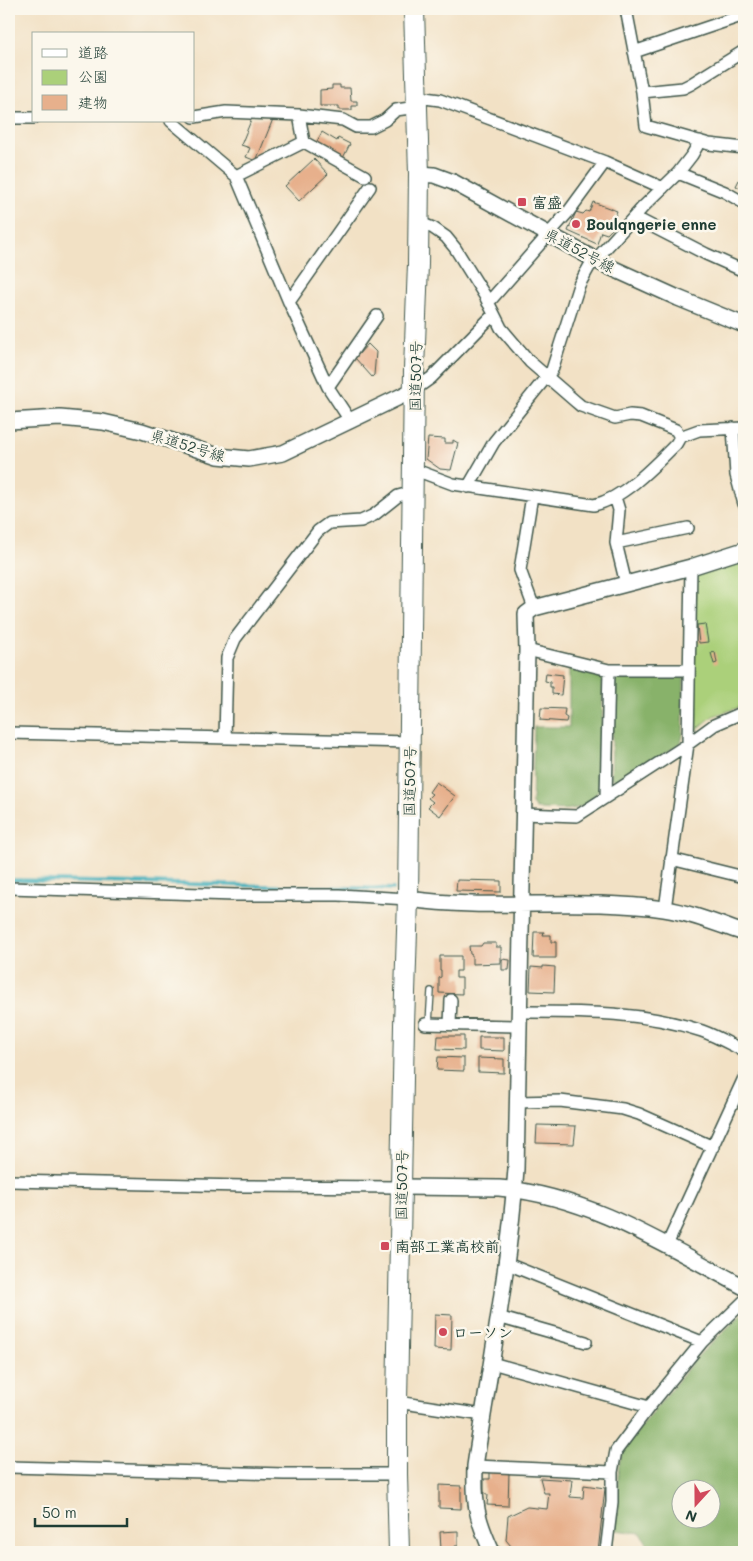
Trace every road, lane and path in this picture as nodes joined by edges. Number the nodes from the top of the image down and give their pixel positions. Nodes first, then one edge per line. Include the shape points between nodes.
1 (414, 9) edge
2 (624, 9) edge
3 (744, 15) edge
4 (744, 51) edge
5 (634, 52) junction
6 (642, 92) junction
7 (417, 102) junction
8 (299, 115) junction
9 (195, 117) edge
10 (9, 118) edge
11 (32, 118) edge
12 (172, 122) edge
13 (700, 141) junction
14 (304, 142) junction
15 (744, 148) edge
16 (605, 162) junction
17 (678, 173) junction
18 (419, 174) junction
19 (236, 176) junction
20 (365, 176) dead end
21 (370, 187) dead end
22 (663, 188) junction
23 (744, 203) edge
24 (634, 217) junction
25 (418, 222) junction
26 (550, 234) junction
27 (595, 260) junction
28 (744, 270) edge
29 (290, 302) junction
30 (488, 303) junction
31 (493, 315) junction
32 (377, 316) dead end
33 (744, 324) edge
34 (547, 378) junction
35 (328, 387) junction
36 (414, 390) junction
37 (9, 421) edge
38 (351, 422) junction
39 (739, 428) edge
40 (680, 437) junction
41 (413, 469) junction
42 (468, 487) junction
43 (414, 492) junction
44 (532, 496) junction
45 (615, 497) junction
46 (744, 504) edge
47 (688, 528) dead end
48 (616, 543) junction
49 (744, 550) edge
50 (691, 567) junction
51 (626, 584) junction
52 (534, 608) junction
53 (527, 650) junction
54 (609, 670) junction
55 (689, 670) junction
56 (744, 713) edge
57 (9, 732) edge
58 (225, 738) junction
59 (410, 742) junction
60 (688, 744) junction
61 (606, 797) junction
62 (522, 814) junction
63 (671, 859) junction
64 (744, 878) edge
65 (9, 888) edge
66 (408, 899) junction
67 (521, 904) junction
68 (665, 909) junction
69 (744, 933) edge
70 (430, 991) dead end
71 (452, 1000) dead end
72 (518, 1019) junction
73 (427, 1024) joint
74 (450, 1024) junction
75 (744, 1051) edge
76 (744, 1078) edge
77 (518, 1102) junction
78 (713, 1147) junction
79 (9, 1181) edge
80 (401, 1187) junction
81 (514, 1189) junction
82 (667, 1246) junction
83 (505, 1263) junction
84 (744, 1287) edge
85 (744, 1301) edge
86 (498, 1317) junction
87 (586, 1342) dead end
88 (702, 1342) junction
89 (492, 1363) junction
90 (397, 1402) junction
91 (649, 1407) junction
92 (483, 1415) junction
93 (475, 1466) junction
94 (9, 1468) edge
95 (612, 1472) junction
96 (397, 1474) junction
97 (399, 1552) edge
98 (492, 1552) edge
99 (606, 1552) edge

1 - 7 highway, 国道507号
2 - 5 street
3 - 5 street
4 - 6 street via 683,88
5 - 6 street
6 - 13 street via 646,126
7 - 8 street via 396,110 371,127
7 - 16 street via 440,100
7 - 18 highway, 国道507号
8 - 9 street via 226,112
8 - 14 street
10 - 11 street
12 - 19 street
13 - 15 street
13 - 17 street
14 - 19 street
14 - 20 street
16 - 22 street
16 - 26 street
17 - 22 street
17 - 23 street
18 - 25 highway, 国道507号
18 - 26 street, 県道52号線 via 453,182
19 - 29 street
21 - 29 street
22 - 24 street
24 - 27 street
24 - 28 street
25 - 30 street via 446,237
25 - 36 highway, 国道507号
26 - 27 street, 県道52号線
26 - 30 street
27 - 33 street, 県道52号線
27 - 34 street via 579,286 557,358
29 - 35 street
30 - 31 street
31 - 34 street via 514,344
31 - 36 street via 438,371
32 - 35 street
34 - 40 street via 581,406 615,418 641,416 676,430
34 - 42 street via 494,442
35 - 38 street
36 - 38 street, 県道52号線
36 - 41 highway, 国道507号
37 - 38 street, 県道52号線 via 60,418 103,422 218,456 249,459 283,453
39 - 40 street via 699,430
39 - 46 street via 736,475
40 - 45 street via 657,462
41 - 42 street via 444,482
41 - 43 highway, 国道507号
42 - 44 street
43 - 58 street via 398,496 361,522 329,523 318,531 235,639 227,658
43 - 59 highway, 国道507号
44 - 45 street via 594,505
44 - 52 street via 520,570
45 - 48 street via 618,504
47 - 48 street
48 - 51 street
49 - 50 street
50 - 51 street
50 - 55 street
51 - 52 street
52 - 53 street via 526,614
53 - 54 street
53 - 62 street
54 - 55 street
54 - 61 street
55 - 60 street
56 - 60 street via 714,725
57 - 58 street
58 - 59 street
59 - 66 highway, 国道507号
60 - 61 street
60 - 63 street
61 - 62 street via 577,816
62 - 67 street
63 - 64 street
63 - 68 street
65 - 66 street
66 - 67 street
66 - 80 highway, 国道507号
67 - 68 street via 595,904
67 - 72 street
68 - 69 street
70 - 73 lane
71 - 74 street
72 - 74 street
72 - 75 street via 590,1012 622,1014 703,1032
72 - 77 street
73 - 74 street
76 - 78 street
77 - 78 street via 560,1101 622,1109
77 - 81 street
78 - 82 street
79 - 80 street
80 - 81 street
80 - 90 highway, 国道507号
81 - 82 street via 593,1209
81 - 83 street
82 - 84 street
83 - 86 street
83 - 88 street
85 - 88 street
86 - 87 street
86 - 89 street
88 - 91 street
89 - 91 street
89 - 92 street
90 - 92 street
90 - 96 highway, 国道507号
91 - 95 street via 616,1450
92 - 93 street
93 - 95 street
93 - 98 street via 475,1506
94 - 96 street
95 - 99 street
96 - 97 highway, 国道507号

